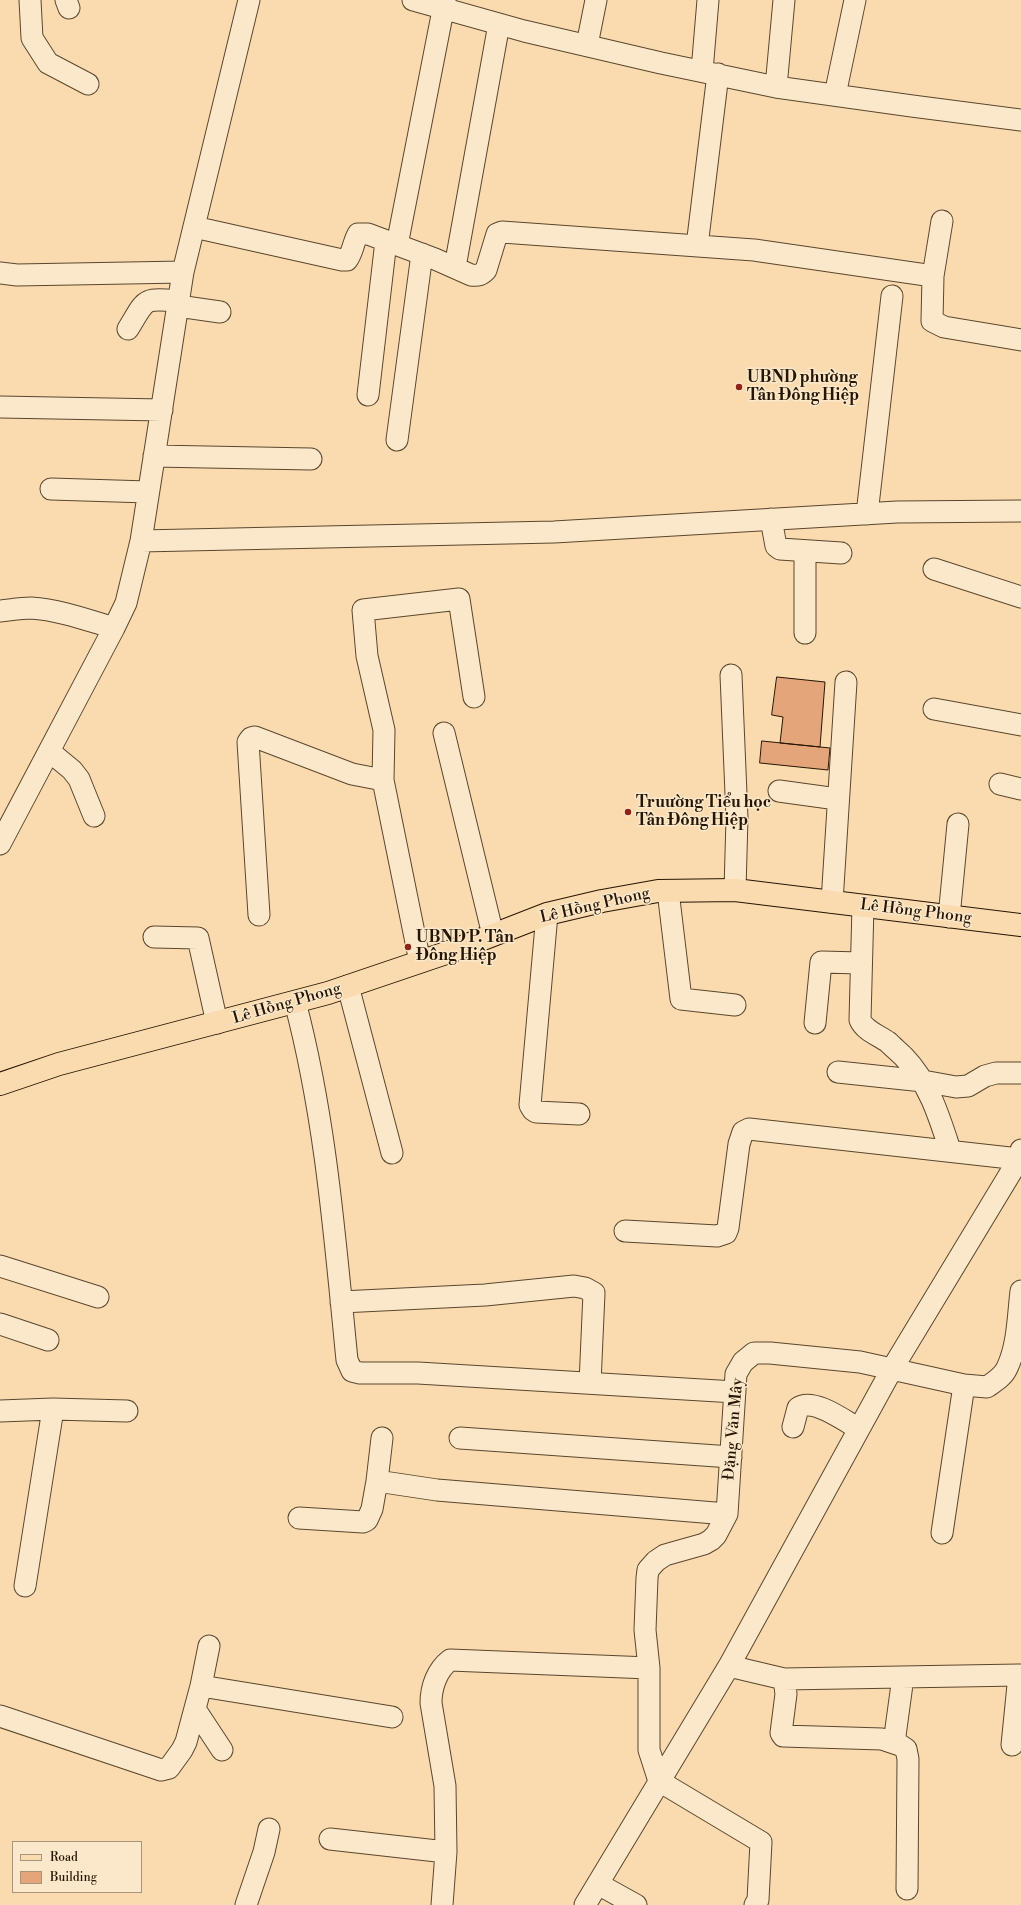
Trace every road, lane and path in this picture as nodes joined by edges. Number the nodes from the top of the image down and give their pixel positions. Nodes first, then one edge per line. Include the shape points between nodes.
1 (30, 0) edge
2 (249, 0) edge
3 (413, 0) edge
4 (596, 0) edge
5 (708, 0) edge
6 (784, 0) edge
7 (855, 0) edge
8 (445, 4) edge
9 (499, 24) junction
10 (587, 45) junction
11 (710, 72) junction
12 (88, 84) dead end
13 (776, 86) junction
14 (835, 94) junction
15 (1021, 120) edge
16 (942, 221) dead end
17 (194, 228) junction
18 (384, 240) junction
19 (697, 246) junction
20 (422, 254) junction
21 (456, 267) junction
22 (183, 272) junction
23 (0, 273) edge
24 (933, 276) junction
25 (892, 296) dead end
26 (178, 304) junction
27 (220, 312) dead end
28 (128, 329) dead end
29 (1021, 340) edge
30 (368, 395) dead end
31 (0, 407) edge
32 (162, 410) junction
33 (397, 440) dead end
34 (154, 456) junction
35 (311, 458) dead end
36 (52, 489) dead end
37 (148, 492) junction
38 (1021, 512) edge
39 (867, 514) junction
40 (771, 520) junction
41 (141, 541) junction
42 (805, 552) junction
43 (841, 553) dead end
44 (934, 569) dead end
45 (1021, 597) edge
46 (0, 611) edge
47 (114, 628) junction
48 (805, 633) dead end
49 (731, 675) dead end
50 (846, 682) dead end
51 (474, 697) dead end
52 (934, 709) dead end
53 (1021, 725) edge
54 (444, 733) dead end
55 (49, 751) junction
56 (383, 780) junction
57 (1000, 784) dead end
58 (1021, 789) edge
59 (779, 790) dead end
60 (837, 798) junction
61 (94, 816) dead end
62 (958, 824) dead end
63 (0, 844) edge
64 (668, 890) junction
65 (735, 890) junction
66 (832, 902) junction
67 (863, 906) junction
68 (547, 914) junction
69 (259, 915) dead end
70 (949, 917) junction
71 (1021, 926) edge
72 (494, 935) junction
73 (154, 937) dead end
74 (420, 962) junction
75 (861, 963) junction
76 (348, 986) junction
77 (295, 1002) junction
78 (735, 1005) dead end
79 (217, 1023) junction
80 (815, 1023) dead end
81 (838, 1072) dead end
82 (1021, 1073) edge
83 (923, 1081) junction
84 (0, 1084) edge
85 (579, 1114) dead end
86 (950, 1150) junction
87 (392, 1153) dead end
88 (1020, 1157) edge
89 (624, 1231) dead end
90 (0, 1266) edge
91 (1021, 1291) edge
92 (98, 1298) dead end
93 (341, 1302) junction
94 (0, 1324) edge
95 (48, 1340) dead end
96 (892, 1369) junction
97 (590, 1383) junction
98 (964, 1385) junction
99 (735, 1392) junction
100 (53, 1409) junction
101 (0, 1411) edge
102 (127, 1412) dead end
103 (793, 1427) dead end
104 (859, 1429) junction
105 (382, 1438) dead end
106 (460, 1438) dead end
107 (731, 1457) junction
108 (377, 1481) junction
109 (727, 1514) junction
110 (299, 1518) dead end
111 (942, 1534) dead end
112 (25, 1586) dead end
113 (209, 1646) dead end
114 (729, 1666) junction
115 (649, 1668) junction
116 (1020, 1675) edge
117 (903, 1677) junction
118 (784, 1679) junction
119 (201, 1686) junction
120 (195, 1709) junction
121 (0, 1716) edge
122 (392, 1717) dead end
123 (894, 1743) junction
124 (1012, 1745) dead end
125 (222, 1750) dead end
126 (659, 1781) junction
127 (269, 1829) dead end
128 (330, 1839) dead end
129 (446, 1852) junction
130 (598, 1884) junction
131 (907, 1889) dead end
132 (246, 1905) edge
133 (442, 1905) edge
134 (585, 1905) edge
135 (636, 1905) edge
136 (755, 1905) edge

1 - 12 street via 32,38 48,63
2 - 17 street
3 - 8 street
4 - 10 street
5 - 11 street
6 - 13 street
7 - 14 street
8 - 9 street
8 - 18 street
9 - 10 street
9 - 21 street
10 - 11 street
11 - 13 street
11 - 19 street
13 - 14 street
14 - 15 street
16 - 24 street
17 - 18 street via 342,260 347,260 352,253 358,234
17 - 22 street
18 - 20 street
18 - 30 street
19 - 21 street via 499,232 486,270 482,274 471,275
19 - 24 street via 754,250
20 - 21 street
20 - 33 street
22 - 23 street via 17,275
22 - 26 street
24 - 29 street via 932,321 944,327
25 - 39 street
26 - 27 street
26 - 28 street via 150,300 143,304
26 - 32 street
31 - 32 street
32 - 34 street
34 - 35 street
34 - 37 street
36 - 37 street
37 - 41 street
38 - 39 street
39 - 40 street
40 - 41 street via 554,532
40 - 42 street via 776,546 780,549
41 - 47 street via 126,603
42 - 43 street
42 - 48 street
44 - 45 street
46 - 47 street via 30,608 44,610
47 - 55 street
49 - 65 street via 737,818
50 - 60 street
51 - 56 street via 459,599 363,610 367,656 384,730
52 - 53 street
54 - 72 street
55 - 61 street via 79,779
55 - 63 street
56 - 69 street via 352,774 255,737 251,738 248,742
56 - 74 street
57 - 58 street
59 - 60 street
60 - 66 street
62 - 70 street
64 - 65 main road, Lê Hồng Phong
64 - 68 main road, Lê Hồng Phong
64 - 78 street via 681,999
65 - 66 main road, Lê Hồng Phong
66 - 67 main road, Lê Hồng Phong
67 - 70 main road, Lê Hồng Phong
67 - 75 street
68 - 72 main road, Lê Hồng Phong
68 - 85 street via 530,1105 536,1112
70 - 71 main road, Lê Hồng Phong
72 - 74 main road, Lê Hồng Phong
73 - 79 street via 198,938
74 - 76 main road, Lê Hồng Phong
75 - 80 street via 821,962
75 - 83 street via 860,1020 863,1027 889,1043
76 - 77 main road, Lê Hồng Phong
76 - 87 street
77 - 79 main road, Lê Hồng Phong
77 - 93 street via 304,1037 328,1179
79 - 84 main road, Lê Hồng Phong via 59,1064
81 - 83 street
82 - 83 street via 990,1074 962,1087
83 - 86 street
86 - 88 street
86 - 89 street via 749,1129 743,1132 739,1144 726,1234 717,1236
88 - 96 street
90 - 92 street
91 - 98 street, Đặng Văn Mây via 1013,1349 1007,1370 987,1387
93 - 97 street via 347,1360 352,1371
93 - 97 street via 485,1295 574,1286 585,1288 594,1293
94 - 95 street
96 - 98 street, Đặng Văn Mây
96 - 99 street, Đặng Văn Mây via 860,1362 754,1353 743,1362 736,1374
96 - 104 street
97 - 99 street
98 - 111 street
99 - 107 street, Đặng Văn Mây
100 - 101 street
100 - 102 street
100 - 112 street
103 - 104 street via 798,1408 807,1404 823,1409
104 - 114 street
105 - 108 street
106 - 107 street
107 - 109 street, Đặng Văn Mây
108 - 109 street via 437,1490
108 - 110 street via 372,1509 367,1520 363,1522
109 - 115 street, Đặng Văn Mây via 711,1540 665,1555 648,1570 645,1630
113 - 119 street
114 - 118 street
114 - 126 street
115 - 126 street, Đặng Văn Mây via 649,1750
115 - 129 street via 450,1660 441,1667 431,1703 445,1786
116 - 117 street
116 - 124 street
117 - 118 street
117 - 123 street
118 - 123 street via 786,1694 781,1733 783,1736 882,1739
119 - 120 street
119 - 122 street
120 - 121 street via 182,1750 169,1768 161,1770
120 - 125 street
123 - 131 street via 906,1749 908,1758
126 - 130 street
126 - 136 street via 761,1842 758,1900
127 - 132 street
128 - 129 street
129 - 133 street
130 - 134 street
130 - 135 street

